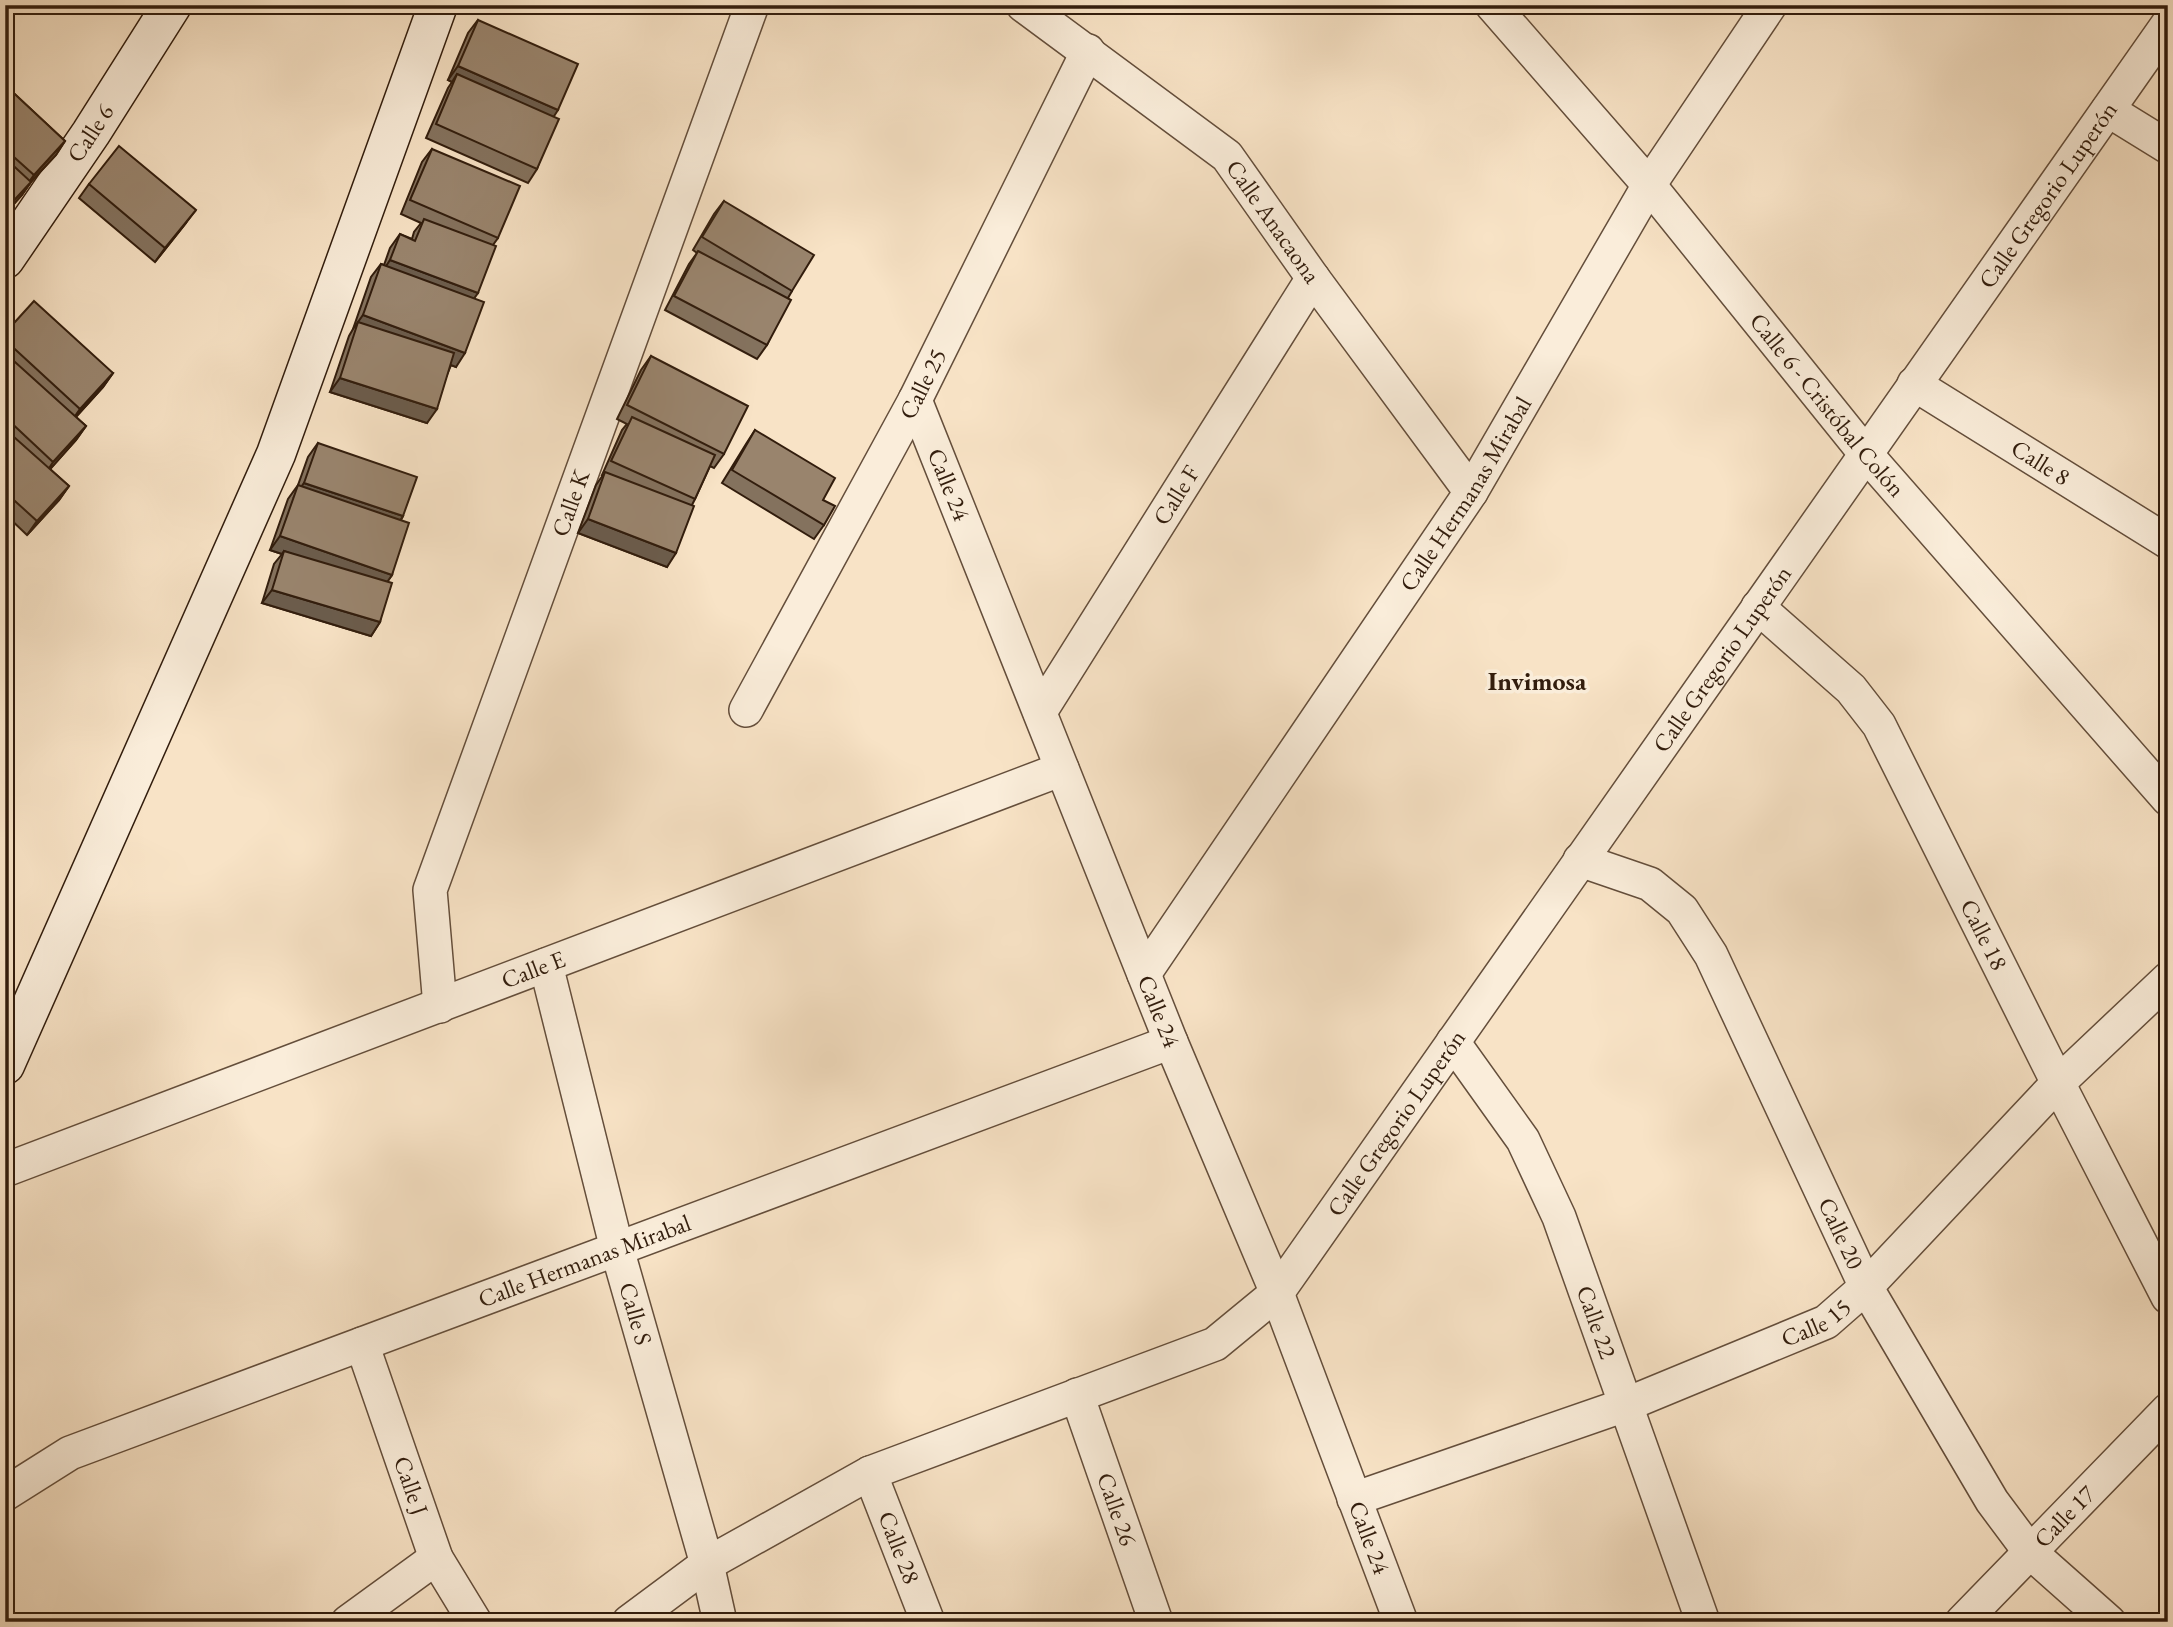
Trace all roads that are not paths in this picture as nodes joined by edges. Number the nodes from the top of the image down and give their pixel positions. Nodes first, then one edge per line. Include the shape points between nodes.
1 (172, 5) edge
2 (438, 5) edge
3 (752, 5) edge
4 (1023, 5) edge
5 (1492, 5) edge
6 (1770, 5) edge
7 (2168, 24) edge
8 (1088, 51) junction
9 (2108, 110) junction
10 (2168, 147) edge
11 (1649, 185) junction
12 (5, 258) edge
13 (1312, 278) junction
14 (1914, 384) junction
15 (915, 400) junction
16 (1865, 453) junction
17 (1471, 492) junction
18 (2168, 542) edge
19 (1758, 607) junction
20 (746, 710) dead end
21 (1040, 712) junction
22 (1062, 769) junction
23 (2168, 799) edge
24 (1580, 860) junction
25 (546, 965) junction
26 (1144, 974) junction
27 (2168, 979) edge
28 (440, 1006) junction
29 (1171, 1042) junction
30 (1453, 1042) junction
31 (5, 1065) edge
32 (2058, 1083) junction
33 (5, 1170) edge
34 (617, 1249) junction
35 (1866, 1287) junction
36 (1277, 1293) junction
37 (2168, 1297) edge
38 (362, 1345) junction
39 (1077, 1395) junction
40 (1625, 1405) junction
41 (2168, 1410) edge
42 (870, 1473) junction
43 (5, 1494) edge
44 (1354, 1499) junction
45 (2029, 1552) junction
46 (436, 1558) junction
47 (707, 1564) junction
48 (348, 1622) edge
49 (475, 1622) edge
50 (629, 1622) edge
51 (720, 1622) edge
52 (928, 1622) edge
53 (1156, 1622) edge
54 (1401, 1622) edge
55 (1703, 1622) edge
56 (1962, 1622) edge
57 (2109, 1622) edge

1 - 12 street, Calle 6
2 - 31 street via 276,454
3 - 28 street, Calle K via 430,890
4 - 8 street, Calle Anacaona
5 - 11 street, Calle 6 - Cristóbal Colón
6 - 11 street, Calle Hermanas Mirabal
7 - 9 street, Calle Gregorio Luperón
8 - 13 street, Calle Anacaona via 1227,156
8 - 15 street, Calle 25
9 - 10 street
9 - 14 street, Calle Gregorio Luperón
11 - 16 street, Calle 6 - Cristóbal Colón
11 - 17 street, Calle Hermanas Mirabal
13 - 17 street, Calle Anacaona
13 - 21 street, Calle F
14 - 16 street, Calle Gregorio Luperón
14 - 18 street, Calle 8
15 - 20 street, Calle 25
15 - 21 street, Calle 24
16 - 19 street, Calle Gregorio Luperón
16 - 23 street, Calle 6 - Cristóbal Colón
17 - 26 street, Calle Hermanas Mirabal
19 - 24 street, Calle Gregorio Luperón
19 - 32 street, Calle 18 via 1851,689 1879,725
21 - 22 street, Calle 24
22 - 25 street, Calle E
22 - 26 street, Calle 24
24 - 30 street, Calle Gregorio Luperón
24 - 35 street, Calle 20 via 1650,884 1682,910 1711,955
25 - 28 street, Calle E
25 - 34 street, Calle S
26 - 29 street, Calle 24
27 - 32 street, Calle 15
28 - 33 street, Calle E
29 - 34 street, Calle Hermanas Mirabal
29 - 36 street, Calle 24
30 - 36 street, Calle Gregorio Luperón
30 - 40 street, Calle 22 via 1523,1140 1559,1217
32 - 35 street, Calle 15
32 - 37 street, Calle 18
34 - 38 street, Calle Hermanas Mirabal
34 - 47 street, Calle S
35 - 40 street, Calle 15 via 1826,1322
35 - 45 street, Calle 20 via 1992,1502
36 - 39 street, Calle Gregorio Luperón via 1215,1344
36 - 44 street, Calle 24
38 - 43 street, Calle Hermanas Mirabal via 70,1452
38 - 46 street, Calle J
39 - 42 street, Calle Gregorio Luperón
39 - 53 street, Calle 26
40 - 44 street, Calle 15
40 - 55 street, Calle 22
41 - 45 street, Calle 17
42 - 47 street, Calle Gregorio Luperón
42 - 52 street, Calle 28
44 - 54 street, Calle 24
45 - 56 street, Calle 17
45 - 57 street, Calle 20
46 - 48 street
46 - 49 street, Calle J
47 - 50 street, Calle Gregorio Luperón
47 - 51 street, Calle S

